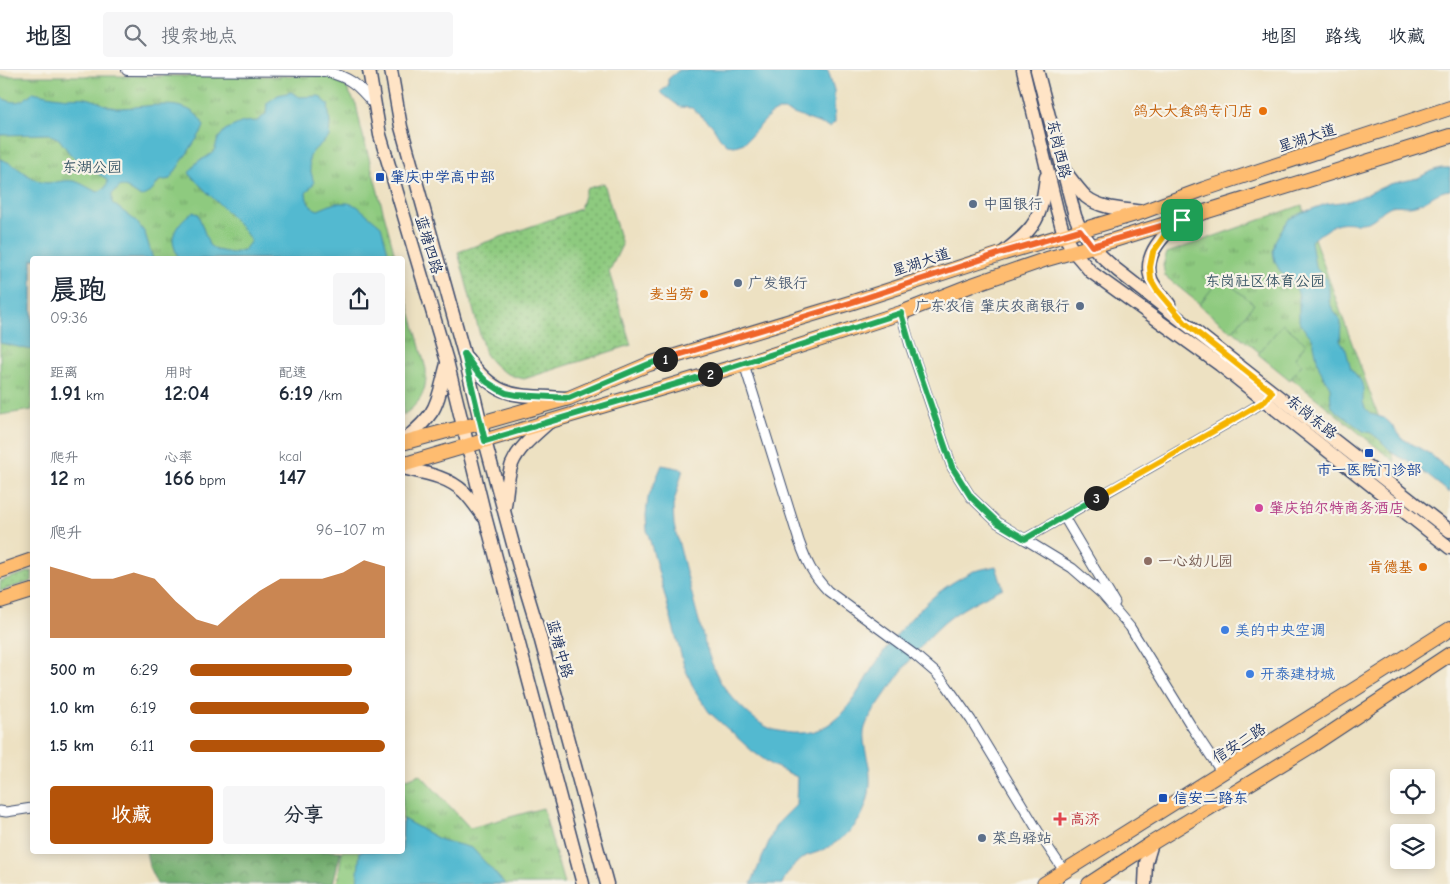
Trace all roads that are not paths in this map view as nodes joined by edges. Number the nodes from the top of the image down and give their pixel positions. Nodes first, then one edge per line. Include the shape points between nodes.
1 (127, 70) edge
2 (369, 70) edge
3 (391, 70) edge
4 (1023, 70) edge
5 (1037, 70) edge
6 (374, 104) junction
7 (1450, 108) edge
8 (1450, 136) edge
9 (1055, 143) junction
10 (1042, 146) junction
11 (1061, 166) junction
12 (1047, 170) junction
13 (417, 185) junction
14 (396, 191) junction
15 (1142, 212) junction
16 (1182, 220) junction
17 (1080, 230) junction
18 (1064, 235) junction
19 (1092, 246) junction
20 (1004, 252) junction
21 (1074, 252) junction
22 (966, 265) junction
23 (972, 285) junction
24 (901, 313) junction
25 (1185, 323) junction
26 (464, 354) junction
27 (447, 361) junction
28 (744, 364) junction
29 (1269, 396) junction
30 (569, 398) junction
31 (481, 423) junction
32 (548, 423) junction
33 (464, 427) junction
34 (405, 440) edge
35 (485, 441) junction
36 (405, 442) edge
37 (468, 446) junction
38 (405, 465) edge
39 (405, 467) edge
40 (504, 511) junction
41 (1064, 517) junction
42 (486, 520) junction
43 (1450, 530) edge
44 (1025, 539) junction
45 (1450, 548) edge
46 (30, 561) edge
47 (0, 571) edge
48 (30, 592) edge
49 (0, 601) edge
50 (537, 626) junction
51 (1130, 627) junction
52 (1450, 629) edge
53 (516, 633) junction
54 (1450, 654) edge
55 (1360, 686) junction
56 (1372, 706) junction
57 (1222, 773) junction
58 (30, 808) edge
59 (0, 811) edge
60 (1152, 843) junction
61 (1064, 871) junction
62 (583, 884) edge
63 (607, 884) edge
64 (1044, 884) edge
65 (1089, 884) edge
66 (1145, 884) edge

1 - 6 street via 325,71 350,80
2 - 6 main road, 蓝塘四路
3 - 13 main road, 蓝塘四路 via 401,127
4 - 10 main road, 东岗西路
5 - 9 main road, 东岗西路
6 - 14 main road, 蓝塘四路
7 - 15 main road, 星湖大道
8 - 16 main road
9 - 10 street
9 - 11 main road, 东岗西路
10 - 12 main road, 东岗西路
11 - 15 main road via 1081,192 1101,206
11 - 17 main road, 东岗西路
12 - 18 main road, 东岗西路
12 - 20 main road via 1036,221
13 - 14 main road via 415,197 407,202
13 - 26 main road, 蓝塘四路
14 - 27 main road, 蓝塘四路
15 - 17 main road, 星湖大道
16 - 19 main road
16 - 25 main road via 1157,245 1150,273 1157,290
17 - 18 main road, 星湖大道
17 - 19 main road, 东岗东路
18 - 20 main road, 星湖大道
18 - 21 main road, 东岗东路
19 - 21 main road
19 - 25 main road, 东岗东路 via 1117,270
20 - 22 main road, 星湖大道
21 - 23 main road
21 - 29 main road, 东岗东路 via 1091,272
22 - 23 main road via 972,272
22 - 30 main road, 星湖大道 via 649,364
23 - 24 main road
24 - 28 main road
24 - 44 street via 952,467 971,497 998,523
25 - 29 main road, 东岗东路
26 - 30 main road via 487,382 506,393
26 - 31 main road, 蓝塘四路
27 - 33 main road, 蓝塘四路
27 - 34 main road via 432,412
28 - 32 main road
28 - 61 street via 799,541 816,578 828,591 936,673 960,703
29 - 41 street
29 - 43 main road, 东岗东路
29 - 45 main road, 东岗东路
30 - 31 main road, 星湖大道
31 - 33 main road, 星湖大道
31 - 35 main road, 蓝塘中路
32 - 35 main road
32 - 40 main road via 516,457 509,475
33 - 36 main road, 星湖大道
33 - 37 main road
35 - 37 main road
35 - 40 main road, 蓝塘中路
37 - 38 main road
37 - 42 main road
39 - 42 main road via 453,483 465,492
40 - 50 main road, 蓝塘中路
41 - 44 street
41 - 51 street
42 - 53 main road
44 - 51 street via 1072,568 1102,594
46 - 47 main road
48 - 49 main road
50 - 53 main road via 522,627
50 - 63 main road, 蓝塘中路
51 - 57 street
52 - 55 main road, 信安二路
53 - 62 main road
54 - 56 main road
55 - 56 main road
55 - 57 main road, 信安二路
56 - 60 main road
57 - 61 main road, 信安二路
58 - 59 street
60 - 65 main road
60 - 66 main road via 1146,863
61 - 64 main road, 信安二路

